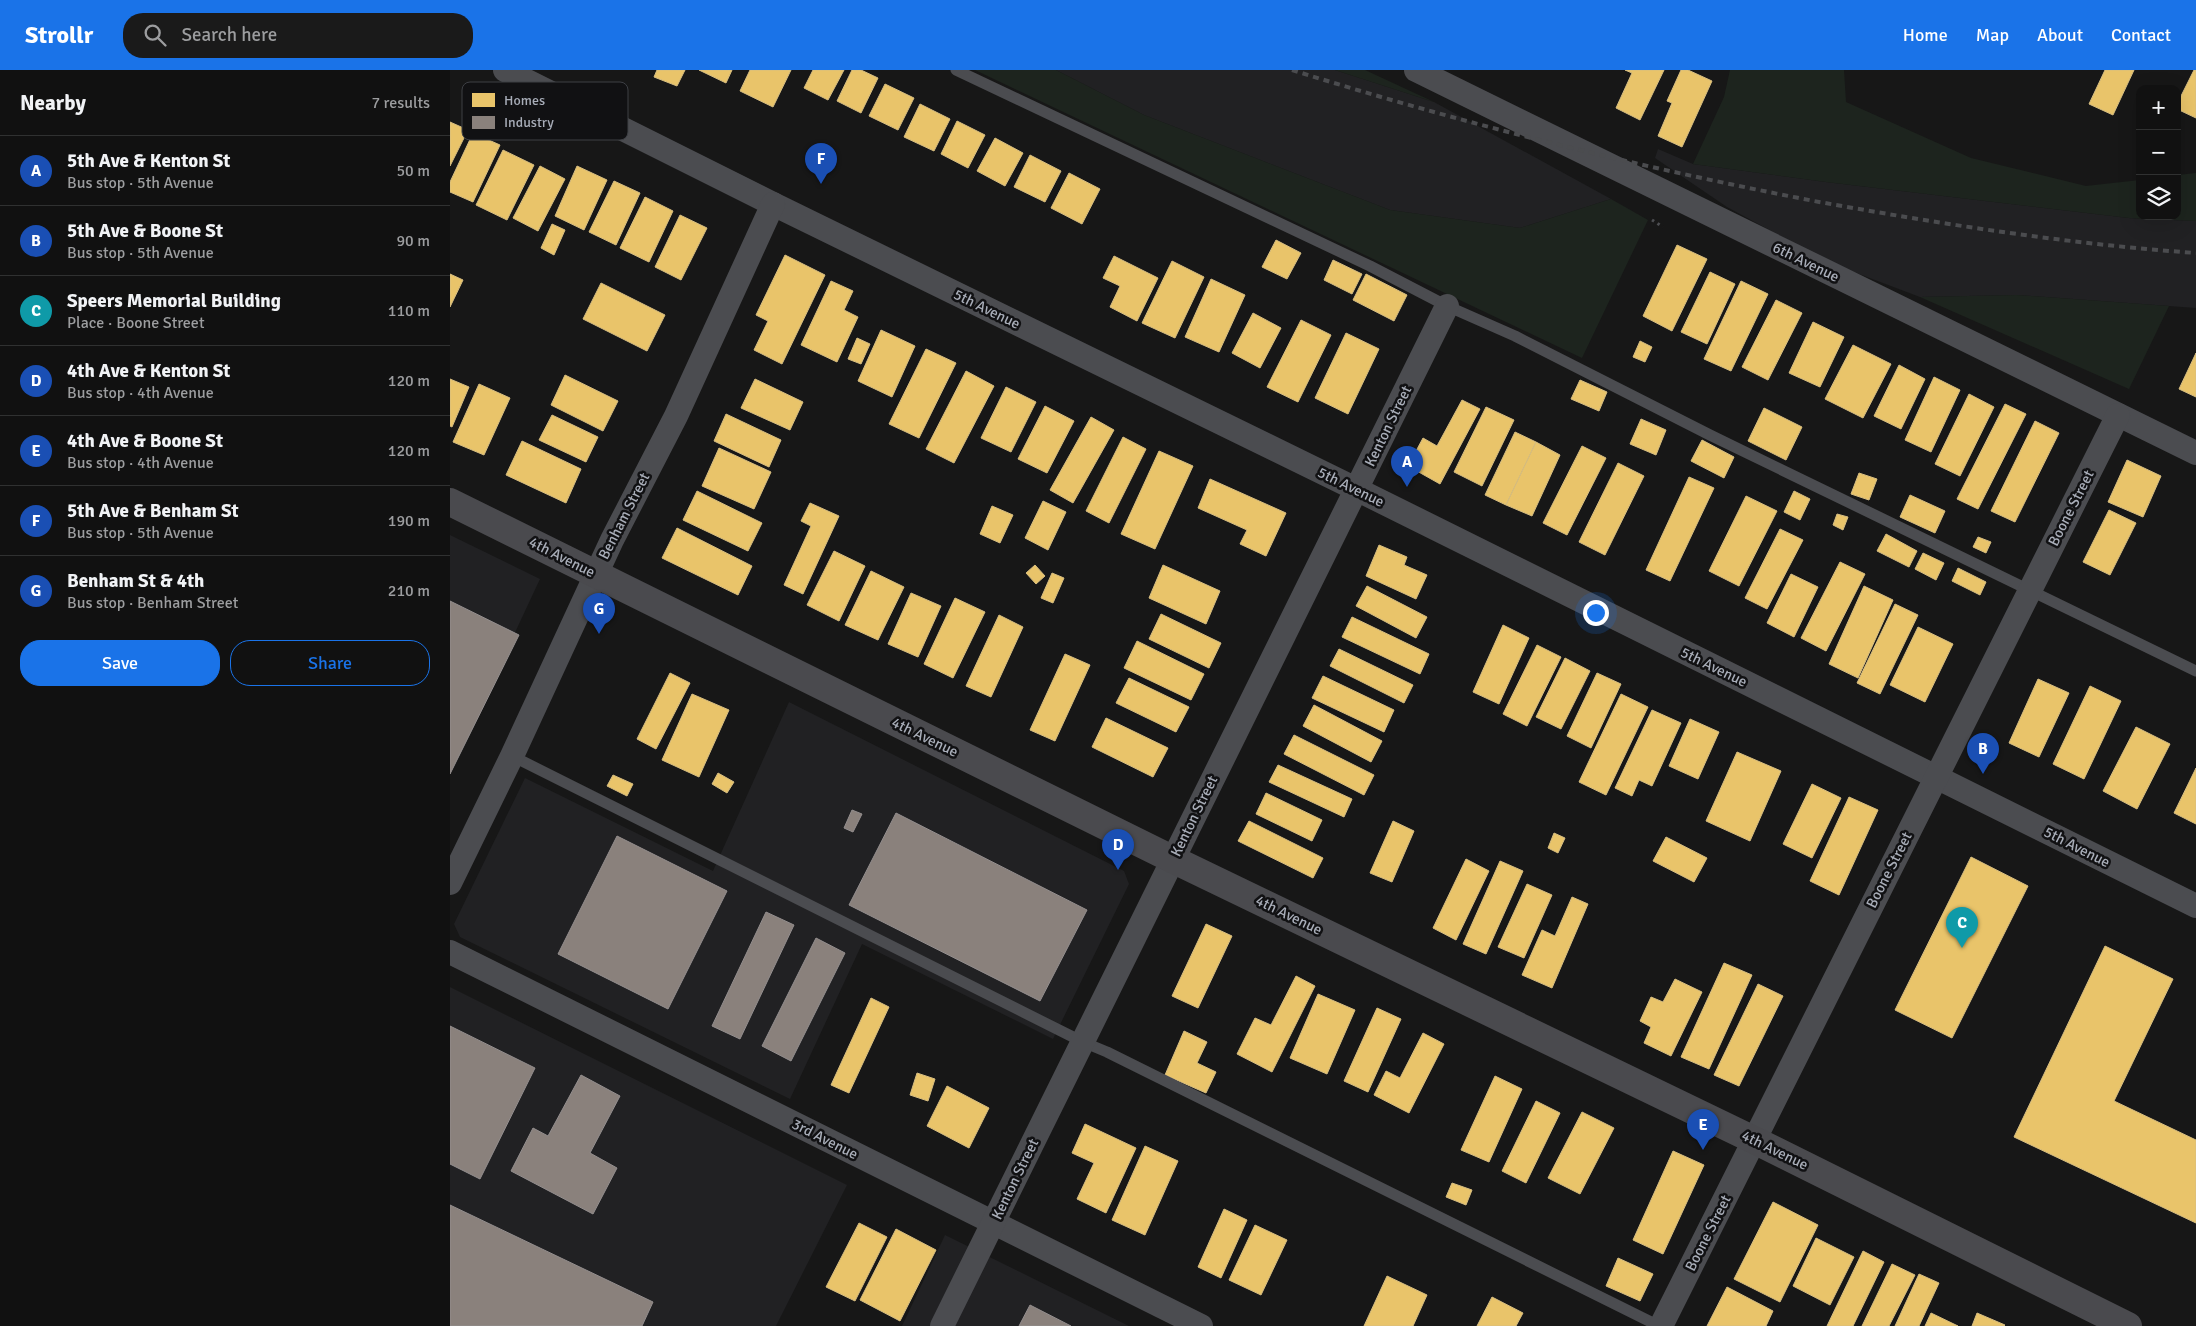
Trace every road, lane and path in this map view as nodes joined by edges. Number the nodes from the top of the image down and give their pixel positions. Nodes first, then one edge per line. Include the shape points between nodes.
1 (505, 70) edge
2 (956, 70) edge
3 (1416, 70) edge
4 (529, 82) edge
5 (628, 132) edge
6 (772, 204) junction
7 (1652, 220) dead end
8 (1663, 227) dead end
9 (1447, 306) junction
10 (2118, 415) junction
11 (2196, 453) edge
12 (1356, 489) junction
13 (450, 502) edge
14 (596, 574) junction
15 (2029, 591) junction
16 (2196, 671) edge
17 (512, 756) junction
18 (1936, 776) junction
19 (1172, 859) junction
20 (450, 883) edge
21 (2196, 906) edge
22 (450, 952) edge
23 (1083, 1042) junction
24 (1754, 1140) junction
25 (993, 1223) junction
26 (942, 1326) edge
27 (1201, 1326) edge
28 (1660, 1326) edge
29 (2128, 1326) edge

1 - 4 street, 5th Avenue
2 - 9 lane via 1370,266
3 - 10 street, 6th Avenue
5 - 6 street, 5th Avenue
6 - 12 street, 5th Avenue
6 - 14 street, Benham Street via 676,416
7 - 8 path
9 - 12 street, Kenton Street
9 - 15 lane via 1515,336
10 - 11 street, 6th Avenue
10 - 15 street, Boone Street
12 - 18 street, 5th Avenue
12 - 19 street, Kenton Street
13 - 14 street, 4th Avenue
14 - 17 street, Benham Street
14 - 19 street, 4th Avenue
15 - 16 lane
15 - 18 street, Boone Street
17 - 20 street, Benham Street
17 - 23 lane
18 - 21 street, 5th Avenue
18 - 24 street, Boone Street
19 - 23 street, Kenton Street
19 - 24 street, 4th Avenue
22 - 25 street, 3rd Avenue
23 - 25 street, Kenton Street
23 - 28 lane via 1296,1144
24 - 28 street, Boone Street
24 - 29 street, 4th Avenue
25 - 26 street, Kenton Street
25 - 27 street, 3rd Avenue

